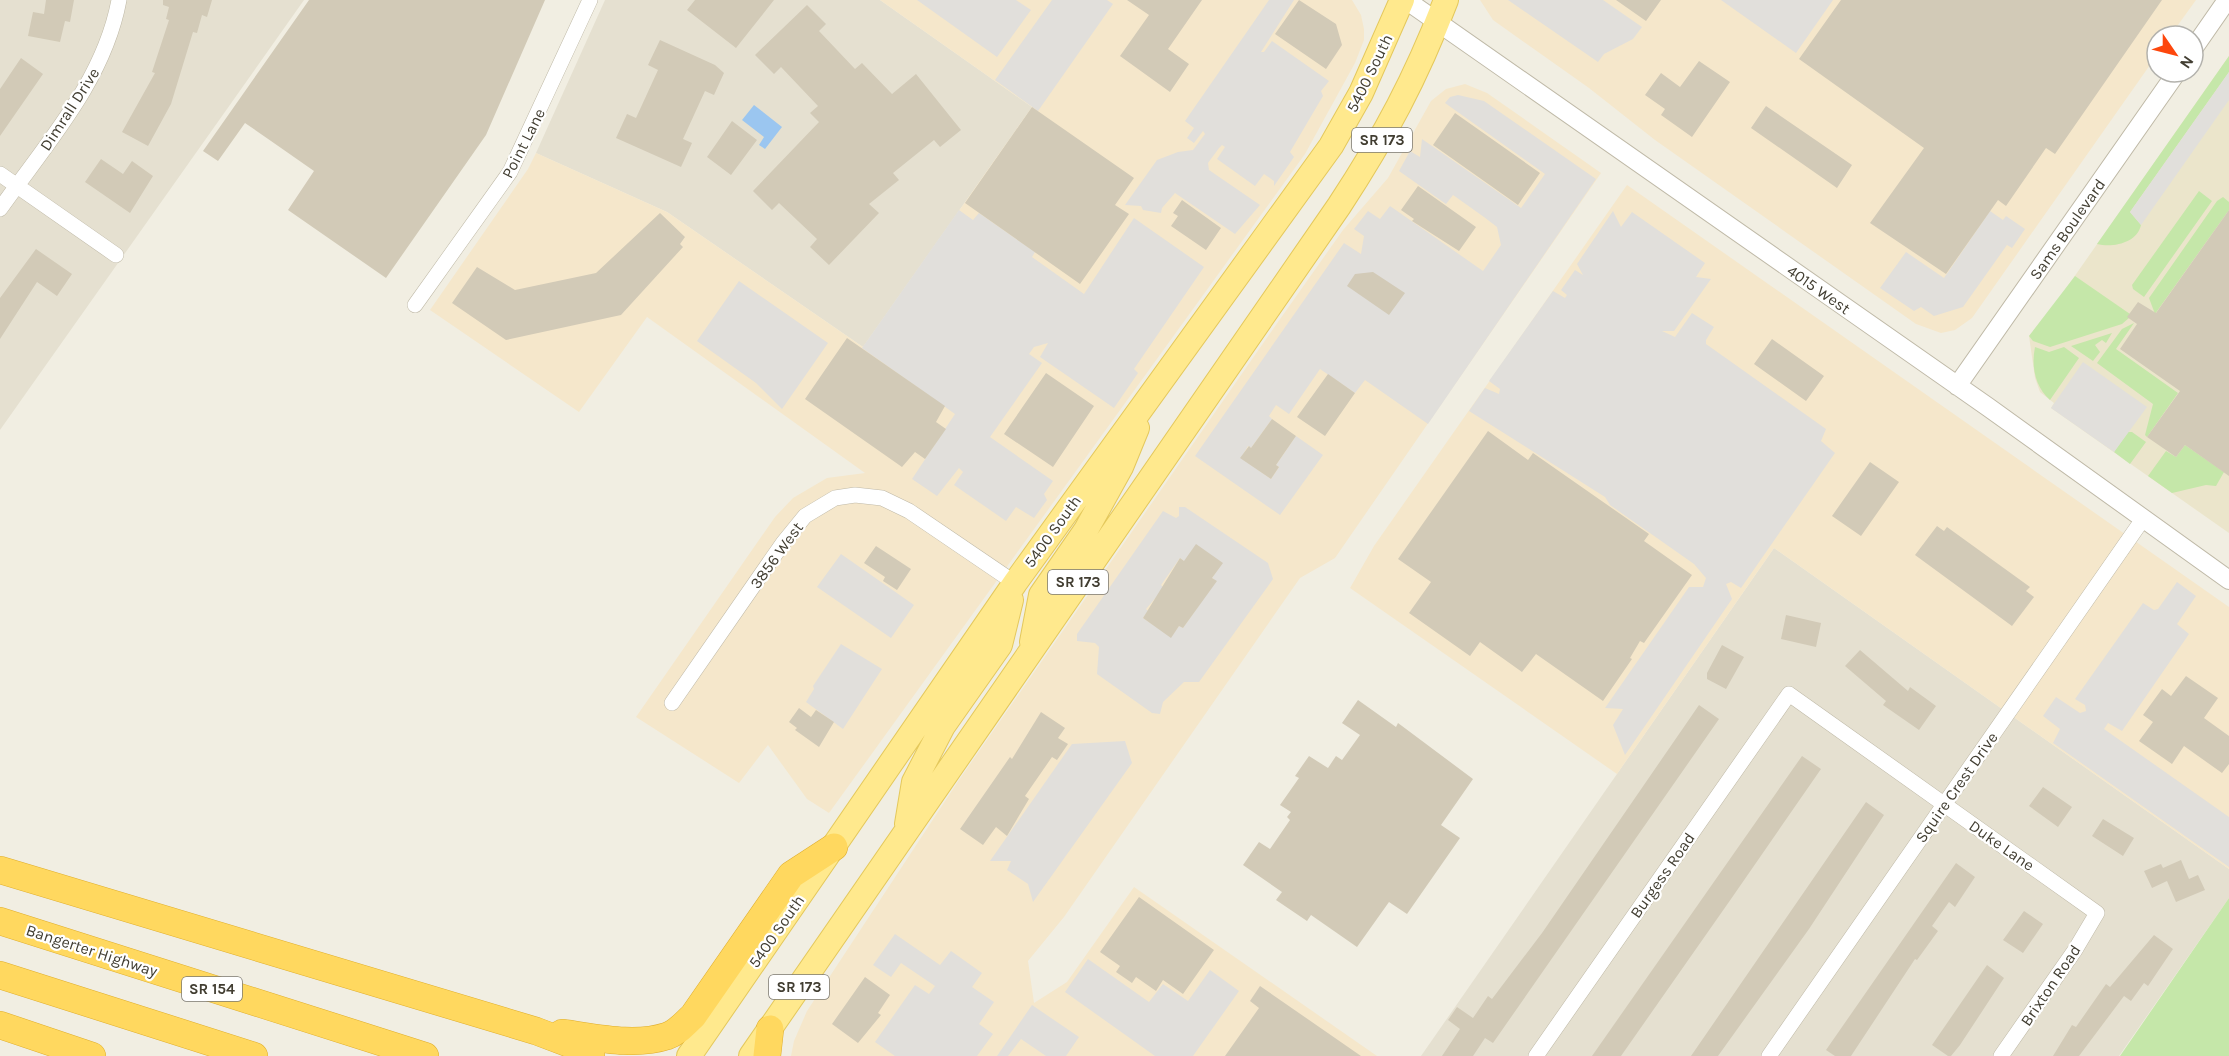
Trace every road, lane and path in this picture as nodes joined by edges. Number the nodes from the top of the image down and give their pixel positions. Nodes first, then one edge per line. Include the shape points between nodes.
1 (119, 0) edge
2 (590, 0) edge
3 (1401, 0) edge
4 (1406, 0) edge
5 (2227, 0) edge
6 (1442, 11) edge
7 (2205, 32) edge
8 (2169, 84) edge
9 (0, 174) edge
10 (16, 186) junction
11 (0, 209) edge
12 (116, 255) dead end
13 (415, 305) dead end
14 (1957, 386) junction
15 (1149, 398) junction
16 (2143, 519) junction
17 (2229, 580) edge
18 (1015, 583) junction
19 (1031, 648) junction
20 (1789, 694) joint
21 (672, 703) dead end
22 (1944, 804) junction
23 (905, 833) junction
24 (834, 847) junction
25 (0, 870) edge
26 (2097, 913) joint
27 (0, 921) edge
28 (0, 975) edge
29 (0, 1025) edge
30 (770, 1029) junction
31 (537, 1031) junction
32 (92, 1056) edge
33 (254, 1056) edge
34 (425, 1056) edge
35 (591, 1056) edge
36 (689, 1056) edge
37 (751, 1056) edge
38 (767, 1056) edge
39 (1536, 1056) edge
40 (1769, 1056) edge
41 (2001, 1056) edge

1 - 10 street, Dimrall Drive via 99,64
2 - 13 street, Point Lane via 510,172
3 - 15 main road, 5400 South / SR 173 via 1361,93 1331,146
4 - 6 street, 4015 West
5 - 7 street
6 - 14 street, 4015 West
6 - 19 main road, SR 173 via 1419,69 1380,144
8 - 14 street, Sams Boulevard
9 - 10 street
10 - 11 street, Dimrall Drive
10 - 12 street
14 - 16 street, 4015 West
15 - 18 main road, 5400 South / SR 173
15 - 19 main road via 1121,467 1086,530 1041,595
16 - 17 street, 4015 West
16 - 22 street, Squire Crest Drive
18 - 21 street, 3856 West via 909,511 882,498 835,498 805,516 783,543
18 - 23 main road via 1000,645 943,726 914,782
18 - 24 main road, 5400 South / SR 173
19 - 23 main road, SR 173
20 - 22 street, Duke Lane
20 - 39 street, Burgess Road
22 - 26 street, Duke Lane
22 - 40 street, Squire Crest Drive
23 - 30 main road, SR 173
24 - 31 highway via 791,874 693,1016 668,1036 644,1040
24 - 36 main road, 5400 South / SR 173
25 - 31 highway
26 - 41 street, Brixton Road
27 - 34 highway, Bangerter Highway / SR 154
28 - 33 highway
29 - 32 highway
30 - 37 main road, SR 173
30 - 38 highway
31 - 35 highway

